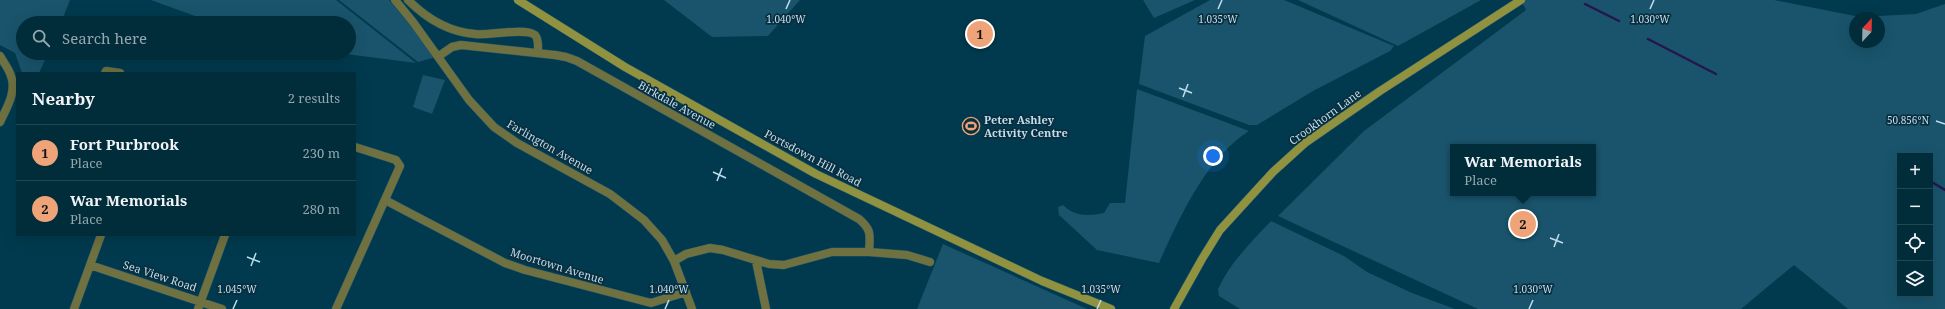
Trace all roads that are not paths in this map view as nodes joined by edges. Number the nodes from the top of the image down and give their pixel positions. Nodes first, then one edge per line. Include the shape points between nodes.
1 (395, 0) edge
2 (408, 0) edge
3 (518, 0) edge
4 (1521, 0) edge
5 (538, 53) junction
6 (0, 56) edge
7 (439, 56) junction
8 (105, 72) edge
9 (117, 72) edge
10 (14, 100) edge
11 (0, 122) edge
12 (356, 147) edge
13 (385, 200) junction
14 (101, 236) edge
15 (225, 236) edge
16 (869, 252) junction
17 (674, 261) junction
18 (756, 261) junction
19 (930, 262) dead end
20 (90, 265) junction
21 (686, 292) junction
22 (199, 305) edge
23 (74, 309) edge
24 (222, 309) edge
25 (336, 309) edge
26 (692, 309) edge
27 (766, 309) edge
28 (1111, 309) edge
29 (1174, 309) edge

1 - 7 street, Farlington Avenue
2 - 5 street via 430,19 454,31 474,34 532,34 538,40
3 - 28 main road, Portsdown Hill Road via 625,67 816,174 1042,281
4 - 29 main road, Crookhorn Lane via 1305,143 1268,177 1220,230
5 - 7 street, Birkdale Avenue via 461,45
5 - 16 street, Birkdale Avenue via 566,56 577,61 858,219 867,226 870,234
6 - 10 street via 11,77
7 - 17 street, Farlington Avenue via 469,100 494,127 517,143 622,201 655,231
8 - 9 street
10 - 11 street
12 - 13 street via 399,162 399,169
13 - 21 street, Moortown Avenue via 505,263 525,270 651,303
13 - 25 street
14 - 20 street
15 - 22 street
16 - 18 street via 832,252 784,265
16 - 19 street via 907,255
17 - 18 street via 686,254 710,248
17 - 21 street, Farlington Avenue
18 - 27 street
20 - 22 street, Sea View Road
20 - 23 street
21 - 26 street, Farlington Avenue
22 - 24 street, Sea View Road

